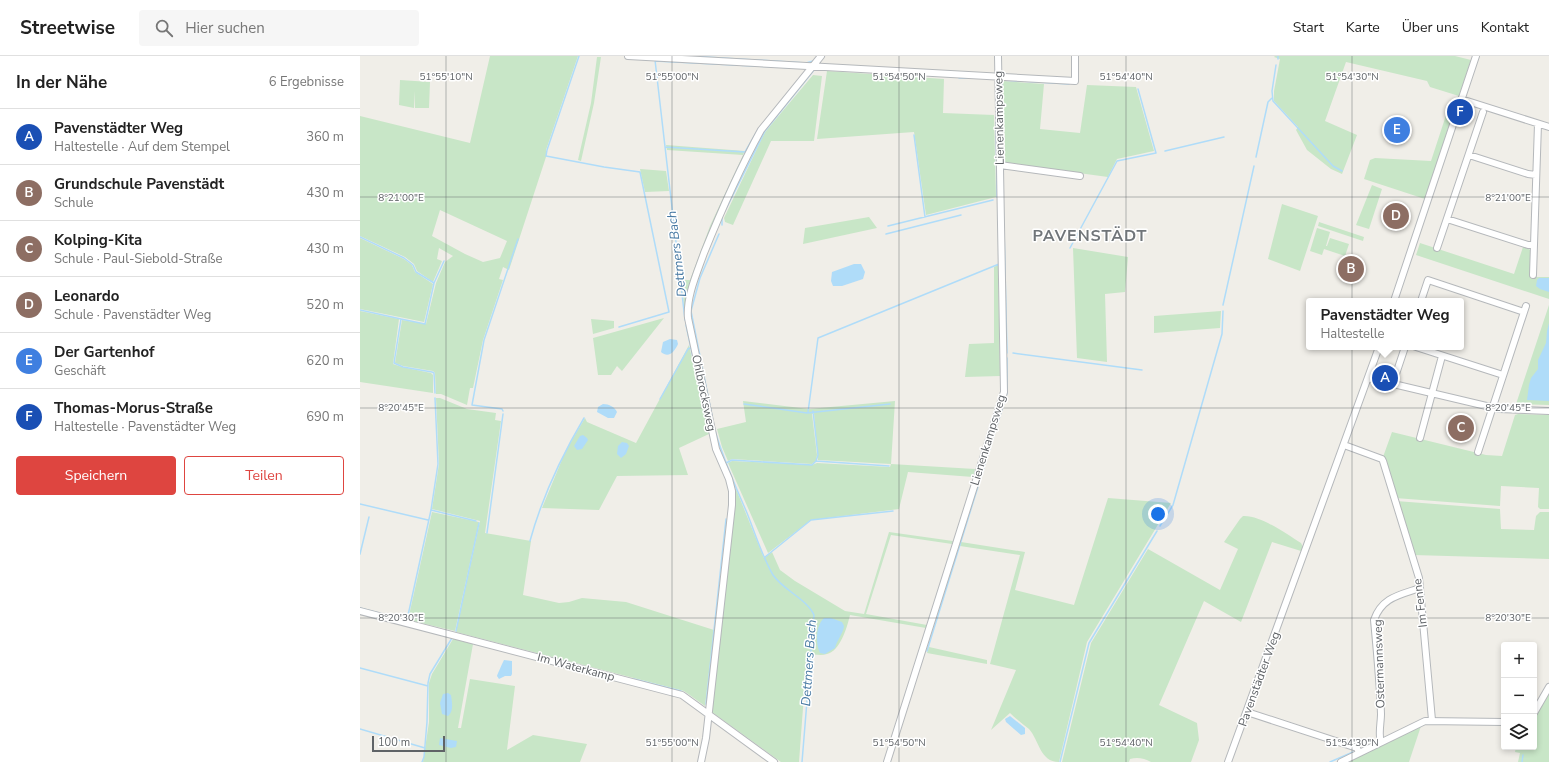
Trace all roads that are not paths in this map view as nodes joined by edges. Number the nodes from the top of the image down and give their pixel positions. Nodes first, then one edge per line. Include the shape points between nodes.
1 (628, 56) edge
2 (822, 56) edge
3 (998, 56) edge
4 (1075, 56) edge
5 (1476, 56) edge
6 (813, 66) junction
7 (998, 76) junction
8 (1461, 99) junction
9 (1483, 112) dead end
10 (1538, 124) junction
11 (1549, 127) edge
12 (1469, 155) junction
13 (1000, 165) junction
14 (1536, 175) junction
15 (1080, 176) dead end
16 (1447, 219) junction
17 (1534, 245) junction
18 (1437, 248) dead end
19 (1533, 275) dead end
20 (1395, 298) edge
21 (1421, 298) edge
22 (1378, 350) edge
23 (1404, 350) edge
24 (1425, 350) edge
25 (1442, 356) junction
26 (1503, 375) junction
27 (1395, 377) dead end
28 (1368, 378) junction
29 (1431, 393) junction
30 (1492, 408) junction
31 (1549, 411) edge
32 (1420, 438) dead end
33 (1344, 445) junction
34 (1478, 452) dead end
35 (1420, 588) junction
36 (360, 611) edge
37 (1549, 687) edge
38 (1537, 708) edge
39 (1247, 712) junction
40 (708, 714) junction
41 (1432, 720) junction
42 (1501, 722) edge
43 (1381, 742) junction
44 (1359, 753) junction
45 (701, 762) edge
46 (774, 762) edge
47 (887, 762) edge
48 (1228, 762) edge
49 (1341, 762) edge

1 - 6 street
2 - 6 street, Ohlbrocksweg
3 - 7 street, Lienenkampsweg
4 - 7 street via 1075,81
5 - 8 street
6 - 7 street
6 - 40 street, Ohlbrocksweg via 761,130 754,143 718,218 695,277 688,304 688,318 716,448 732,491
7 - 13 street, Lienenkampsweg
8 - 10 street
8 - 20 street
9 - 12 street
10 - 11 street
10 - 14 street
12 - 14 street
12 - 16 street
13 - 15 street
13 - 47 street, Lienenkampsweg via 1004,392
14 - 17 street
16 - 17 street
16 - 18 street
17 - 19 street
21 - 26 street via 1428,280 1525,309
22 - 28 street, Pavenstädter Weg
23 - 27 street
24 - 25 street
25 - 26 street
25 - 29 street
26 - 30 street
28 - 29 street
28 - 33 street, Pavenstädter Weg
29 - 30 street
29 - 32 street
30 - 31 street
30 - 34 street
33 - 35 street, Im Fenne via 1382,458
33 - 39 street, Pavenstädter Weg
35 - 41 street, Im Fenne
35 - 43 street, Ostermannsweg via 1389,599 1374,620 1381,707
36 - 40 street, Im Waterkamp via 682,695
37 - 38 street
39 - 44 street via 1357,748
39 - 48 street, Pavenstädter Weg
40 - 45 street, Ohlbrocksweg
40 - 46 street, Im Waterkamp
41 - 42 street
41 - 43 street
43 - 44 street
44 - 49 street

